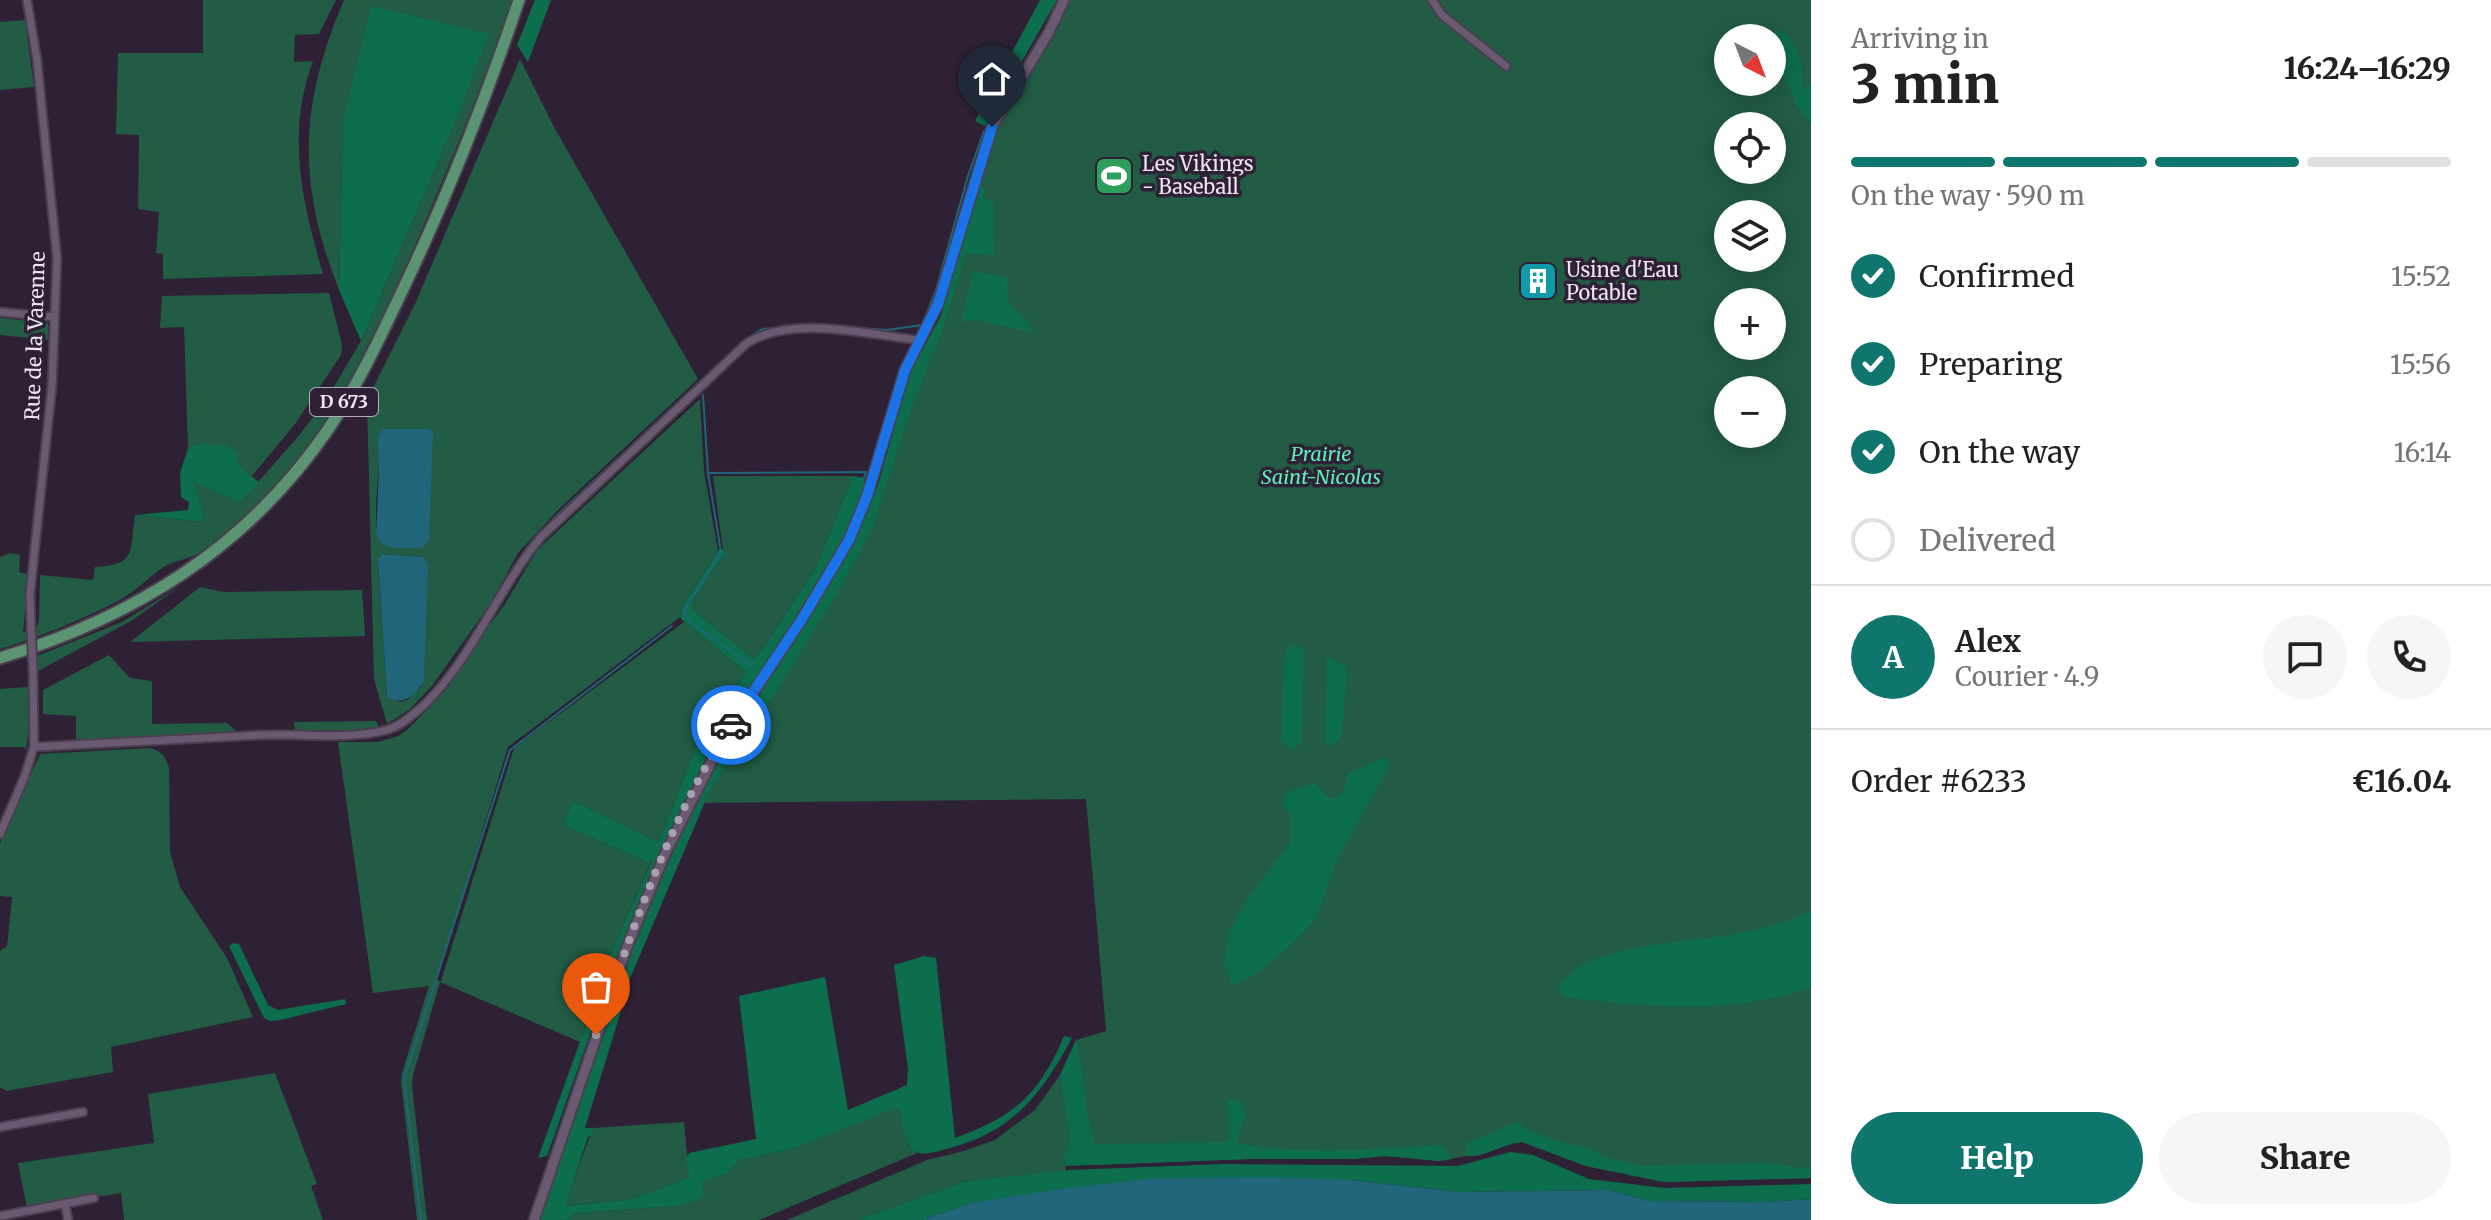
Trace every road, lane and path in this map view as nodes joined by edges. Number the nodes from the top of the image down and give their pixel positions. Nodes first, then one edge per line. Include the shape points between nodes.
1 (27, 0) edge
2 (519, 0) edge
3 (1064, 0) edge
4 (1432, 0) edge
5 (1506, 66) dead end
6 (0, 312) edge
7 (55, 317) junction
8 (919, 340) junction
9 (0, 658) edge
10 (34, 747) junction
11 (0, 832) edge
12 (83, 1112) dead end
13 (0, 1127) edge
14 (94, 1198) dead end
15 (65, 1203) junction
16 (0, 1216) edge
17 (68, 1220) edge
18 (534, 1220) edge

1 - 7 street, Rue de la Varenne via 57,258
2 - 9 main road, D 673 via 442,207 383,332 327,431 291,477 211,555 158,591 62,638
3 - 8 street via 992,127 938,304
4 - 5 street via 1442,15
6 - 7 street
7 - 10 street, Rue de la Varenne, bridge via 30,594
8 - 10 street via 831,328 772,332 747,343 542,536 456,665 403,723 354,735
8 - 18 street via 895,396 849,540 724,737 665,854 627,947
10 - 11 street
12 - 13 street
14 - 15 street
15 - 16 street
15 - 17 street

